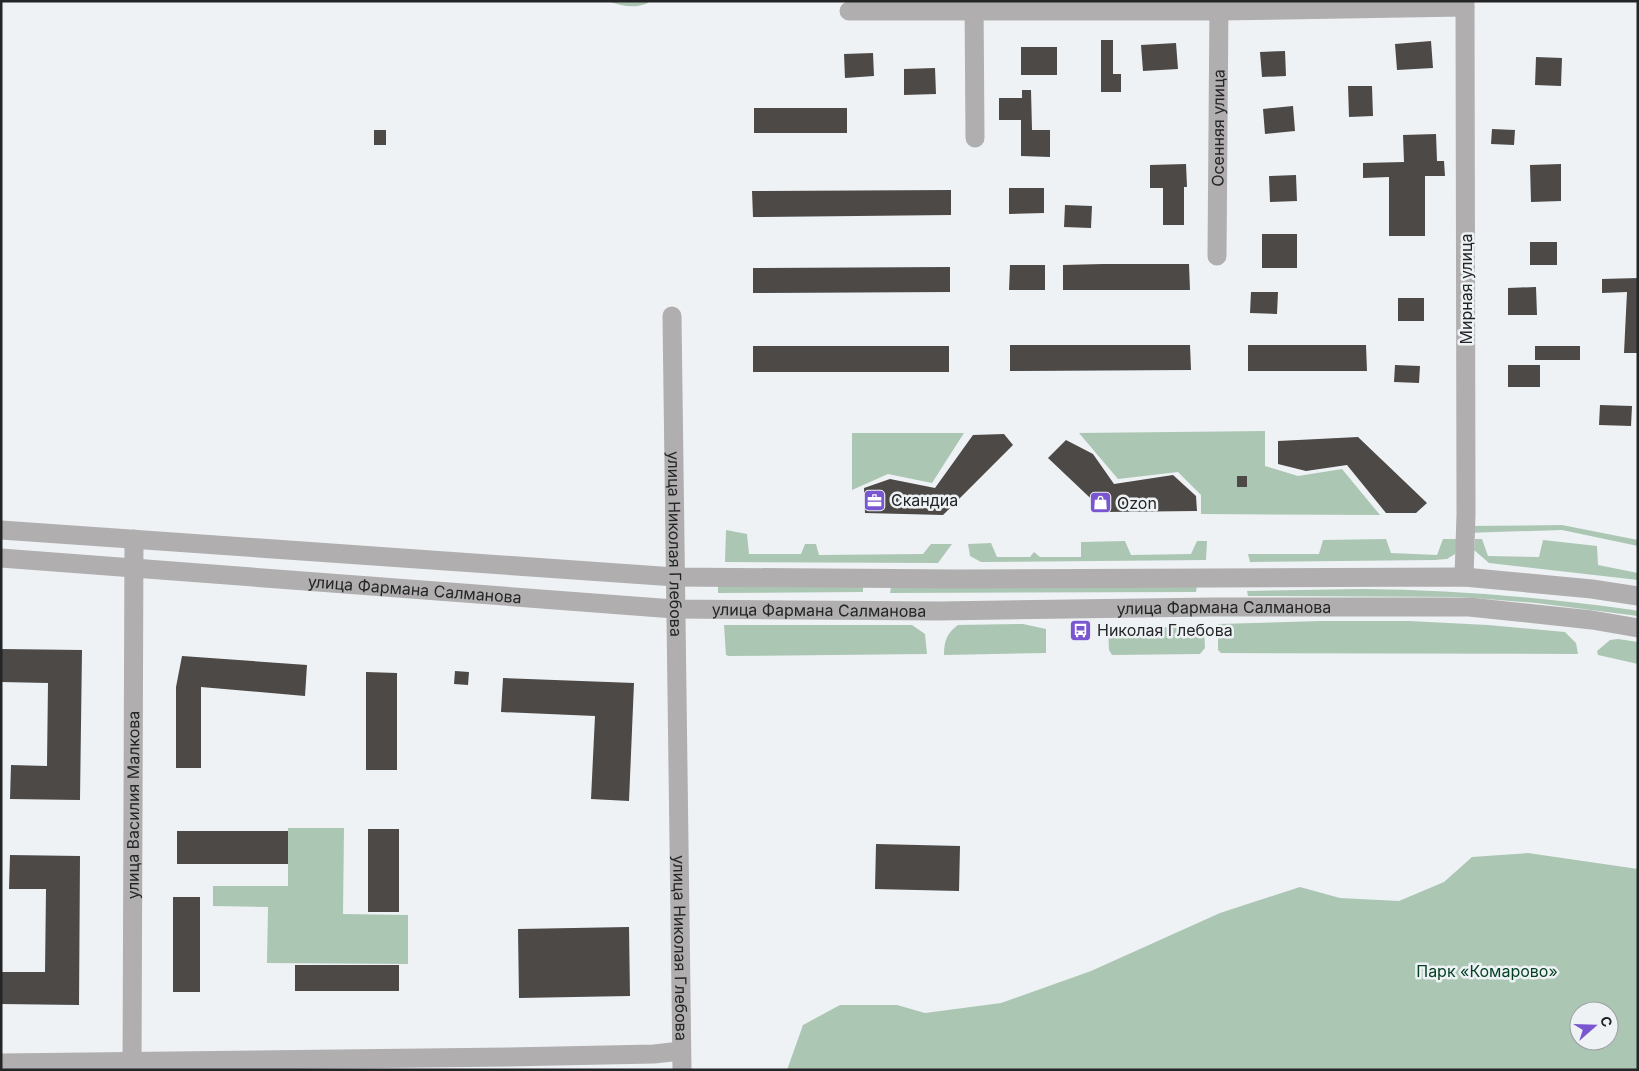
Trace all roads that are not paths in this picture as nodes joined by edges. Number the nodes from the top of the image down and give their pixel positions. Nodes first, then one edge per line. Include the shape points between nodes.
1 (1465, 4) edge
2 (974, 6) edge
3 (1219, 6) edge
4 (849, 10) dead end
5 (975, 138) dead end
6 (1217, 256) dead end
7 (672, 316) dead end
8 (1, 530) edge
9 (134, 540) junction
10 (1, 558) edge
11 (135, 568) junction
12 (675, 577) junction
13 (1464, 577) junction
14 (892, 579) junction
15 (1638, 596) edge
16 (892, 609) junction
17 (674, 610) junction
18 (1638, 628) edge
19 (681, 1060) edge
20 (1, 1063) edge
21 (132, 1066) edge

1 - 3 street
1 - 13 street, Мирная улица
2 - 3 street
2 - 4 street
2 - 5 street
3 - 6 street, Осенняя улица
7 - 12 street, улица Николая Глебова
8 - 9 street, улица Фармана Салманова
9 - 11 street, улица Василия Малкова
9 - 12 street, улица Фармана Салманова
10 - 11 street, улица Фармана Салманова
11 - 17 street, улица Фармана Салманова
11 - 21 street, улица Василия Малкова
12 - 14 street, улица Фармана Салманова
12 - 17 street, улица Николая Глебова
13 - 14 street, улица Фармана Салманова
13 - 15 street, улица Фармана Салманова
14 - 16 street via 879,584 875,594 879,604
16 - 17 street, улица Фармана Салманова
16 - 18 street, улица Фармана Салманова via 1469,607
17 - 19 street, улица Николая Глебова
19 - 21 street, улица Николая Глебова via 654,1054
20 - 21 street, улица Николая Глебова

